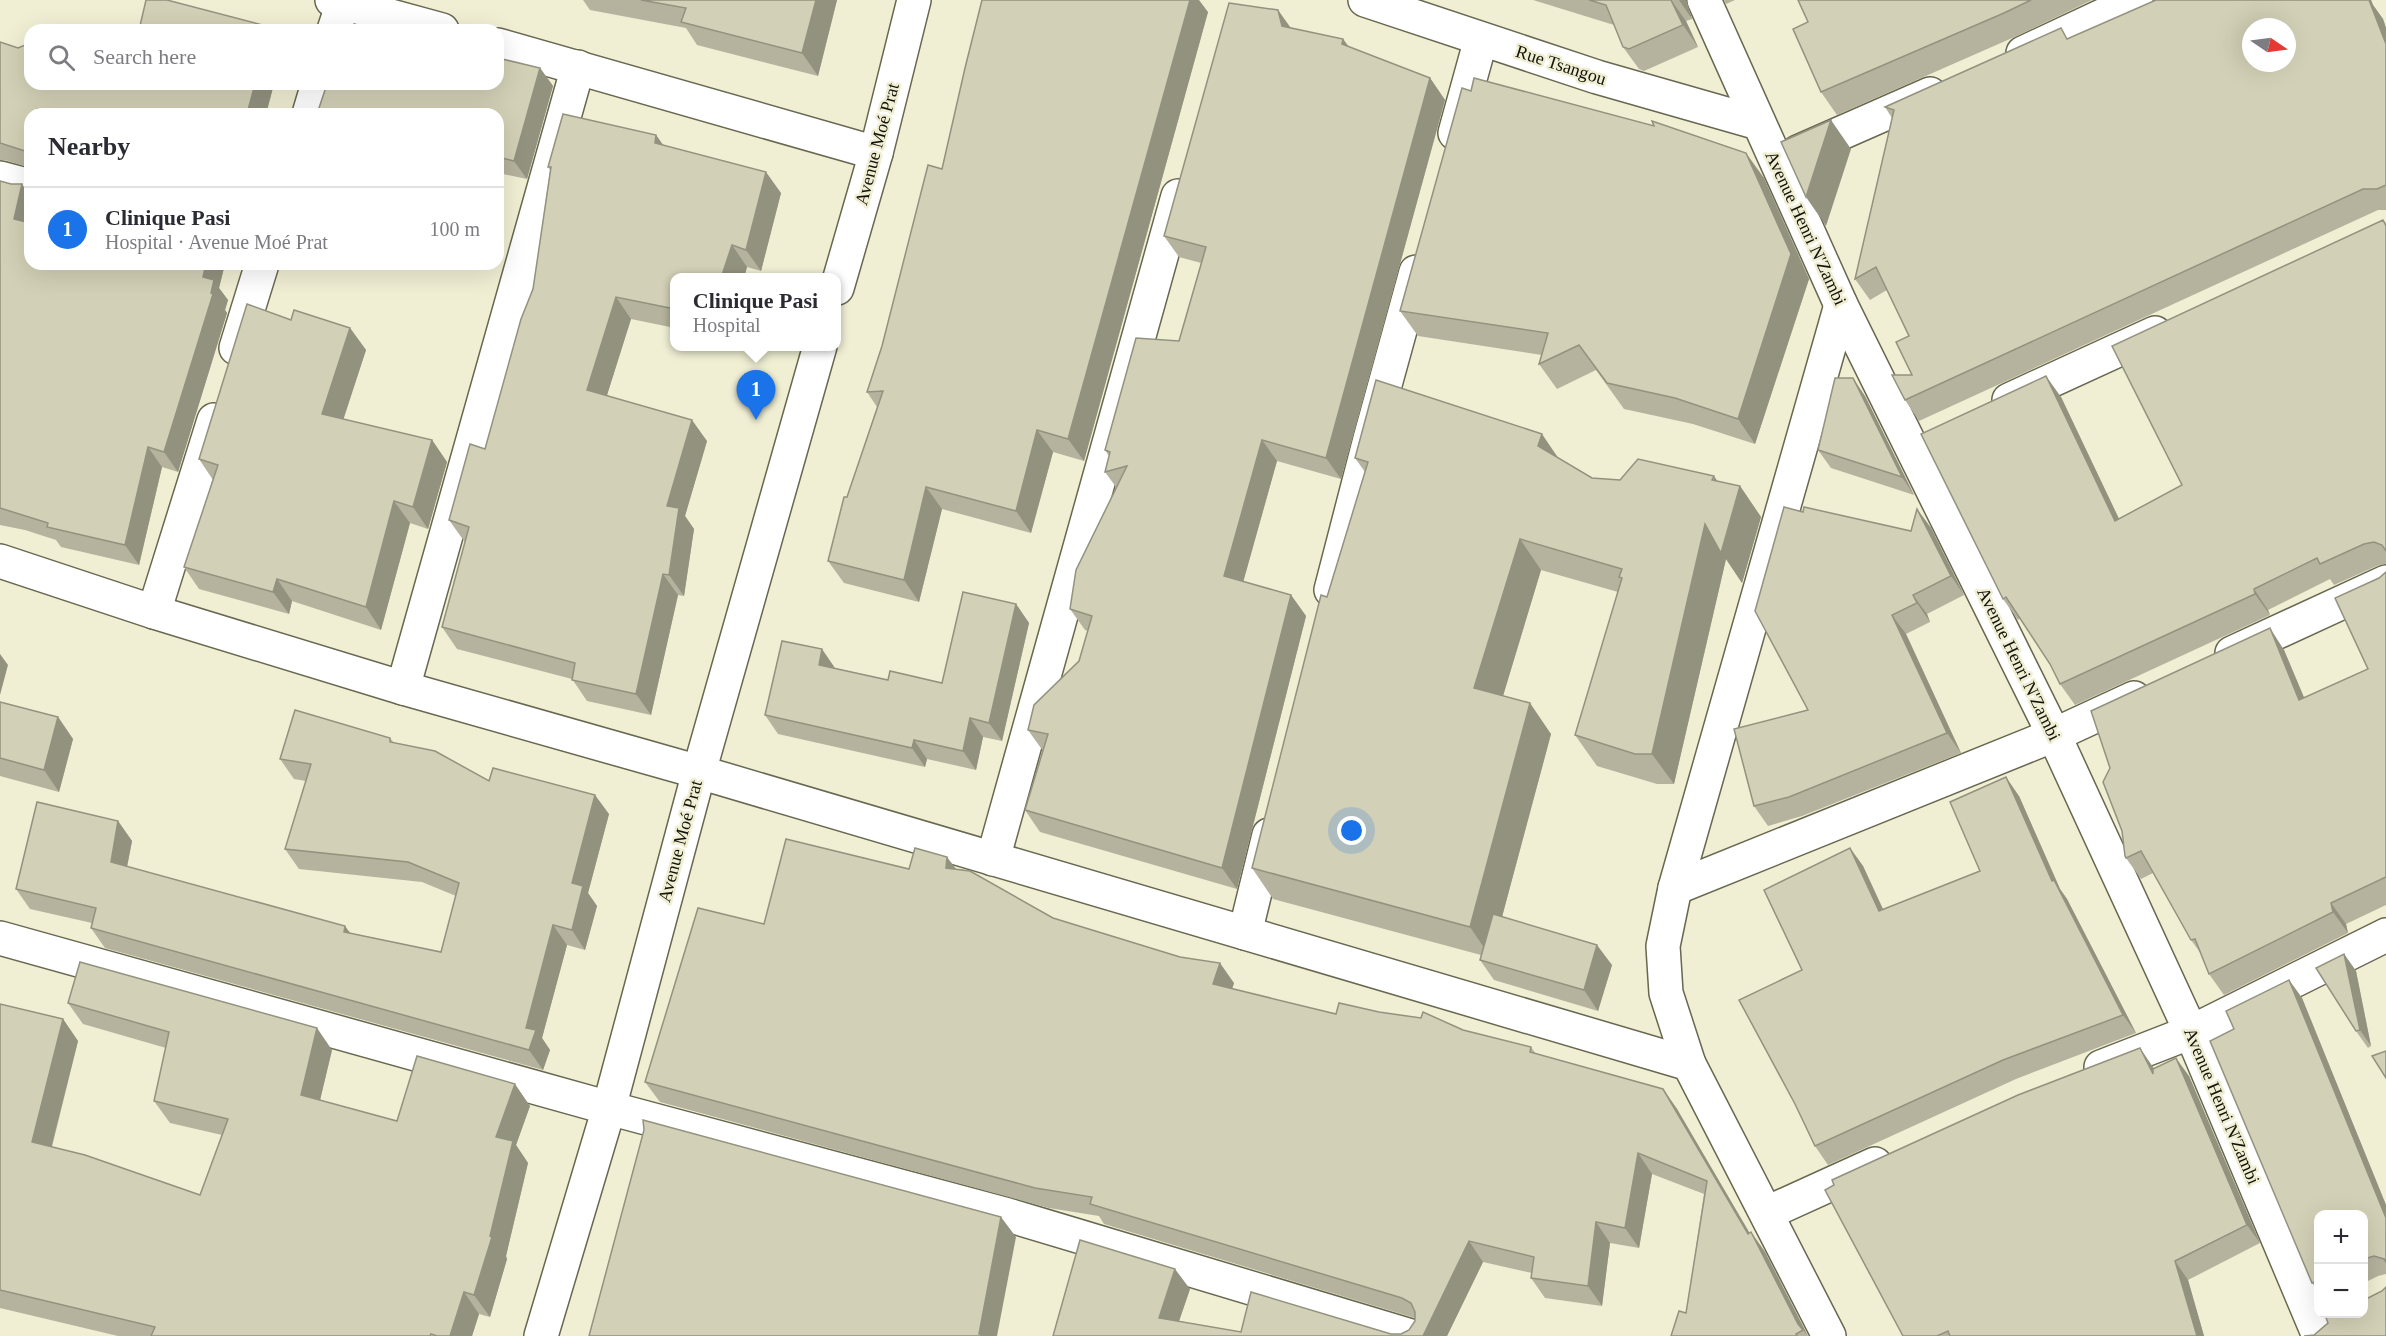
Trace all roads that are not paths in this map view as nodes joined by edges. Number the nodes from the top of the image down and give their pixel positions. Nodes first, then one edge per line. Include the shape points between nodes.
1 (914, 0) edge
2 (1365, 0) edge
3 (1704, 0) edge
4 (2136, 0) edge
5 (336, 11) edge
6 (409, 24) edge
7 (1481, 39) junction
8 (504, 47) edge
9 (1994, 66) edge
10 (578, 67) junction
11 (1961, 80) edge
12 (316, 90) edge
13 (311, 108) edge
14 (1758, 123) junction
15 (876, 153) junction
16 (1775, 162) junction
17 (1446, 165) edge
18 (1185, 169) edge
19 (0, 178) edge
20 (24, 184) edge
21 (1424, 245) edge
22 (260, 270) edge
23 (841, 274) edge
24 (1841, 305) junction
25 (2179, 322) edge
26 (819, 351) edge
27 (1986, 411) edge
28 (0, 561) edge
29 (2386, 582) edge
30 (154, 612) junction
31 (1323, 623) edge
32 (2204, 666) edge
33 (2161, 686) edge
34 (402, 688) junction
35 (2054, 735) junction
36 (699, 772) junction
37 (1277, 807) edge
38 (993, 859) junction
39 (1675, 888) junction
40 (1245, 933) junction
41 (2386, 935) edge
42 (0, 939) edge
43 (2191, 1032) junction
44 (1689, 1064) junction
45 (2069, 1079) edge
46 (609, 1108) junction
47 (1907, 1150) edge
48 (1767, 1213) junction
49 (2317, 1328) edge
50 (542, 1336) edge
51 (1411, 1336) edge
52 (1829, 1336) edge

1 - 15 street, Avenue Moé Prat
2 - 7 street, Rue Tsangou
3 - 14 street, Avenue Henri N'Zambi
4 - 9 street
5 - 6 street
7 - 14 street, Rue Tsangou
7 - 17 street
8 - 10 street
10 - 15 street
10 - 34 street
11 - 16 street
12 - 13 street
14 - 16 street, Avenue Henri N'Zambi
15 - 23 street, Avenue Moé Prat
16 - 24 street, Avenue Henri N'Zambi
18 - 38 street
19 - 20 street
21 - 31 street
22 - 30 street
24 - 35 street, Avenue Henri N'Zambi via 1922,440
24 - 39 street
25 - 27 street
26 - 36 street, Avenue Moé Prat
28 - 30 street
29 - 32 street
30 - 34 street
33 - 35 street
34 - 36 street
35 - 39 street
35 - 43 street, Avenue Henri N'Zambi
36 - 38 street
36 - 46 street, Avenue Moé Prat
37 - 40 street
38 - 40 street
39 - 44 street via 1663,946 1666,993
40 - 44 street
41 - 43 street
42 - 46 street
43 - 45 street
43 - 49 street, Avenue Henri N'Zambi
44 - 48 street
46 - 50 street, Avenue Moé Prat
46 - 51 street via 1008,1215
47 - 48 street
48 - 52 street

